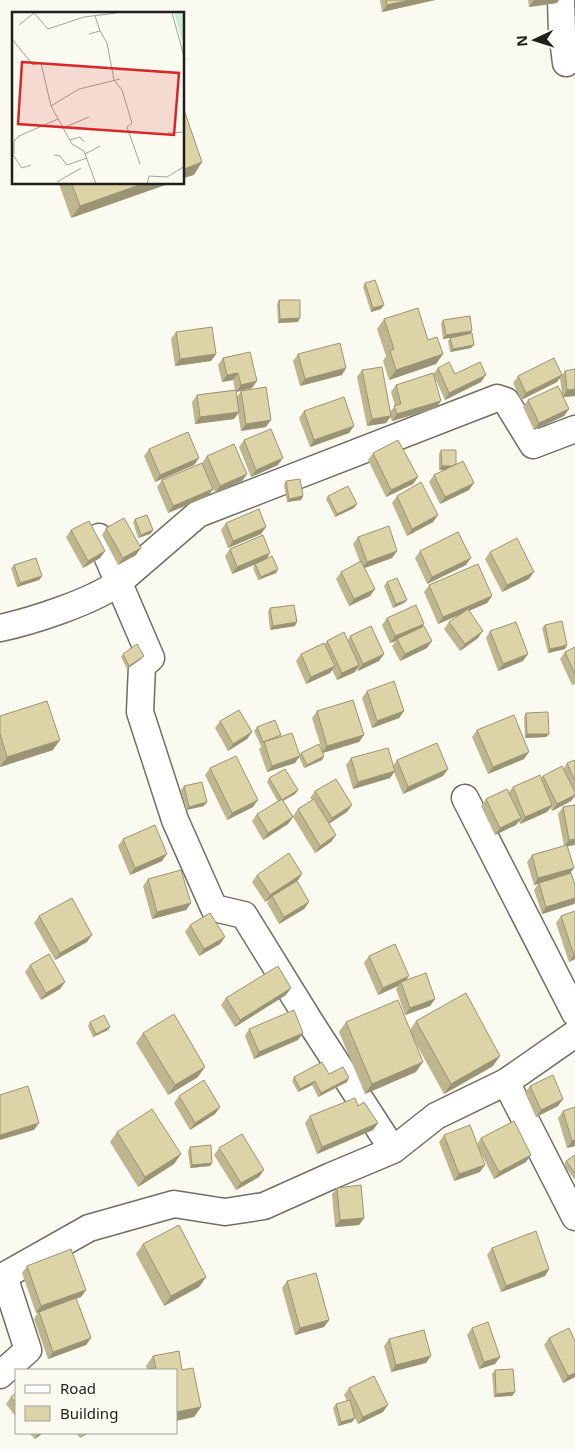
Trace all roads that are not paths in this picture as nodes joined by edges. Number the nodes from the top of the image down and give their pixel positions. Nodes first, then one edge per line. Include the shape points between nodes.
1 (561, 0) edge
2 (566, 63) dead end
3 (575, 429) edge
4 (99, 537) edge
5 (118, 582) junction
6 (0, 628) edge
7 (465, 798) dead end
8 (575, 1013) edge
9 (575, 1034) edge
10 (506, 1082) junction
11 (393, 1150) junction
12 (575, 1217) edge
13 (0, 1375) edge

1 - 2 street
3 - 5 street via 533,445 506,401 497,398 198,514
4 - 5 street
5 - 6 street via 105,592
5 - 11 street via 151,658 142,666 140,712 176,820 214,908 244,915
7 - 8 street
9 - 10 street
10 - 11 street via 436,1116
10 - 12 street
11 - 13 street via 264,1206 225,1212 174,1204 89,1228 72,1237 4,1276 28,1350

